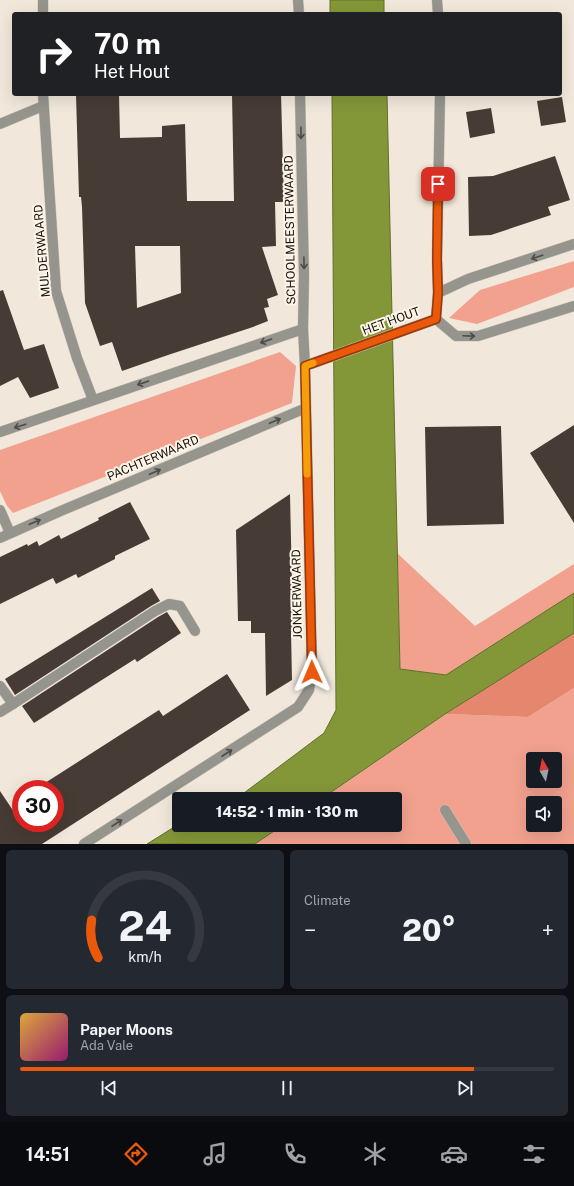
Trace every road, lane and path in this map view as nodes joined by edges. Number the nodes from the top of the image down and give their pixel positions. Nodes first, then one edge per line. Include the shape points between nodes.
1 (43, 0) edge
2 (298, 0) edge
3 (437, 0) edge
4 (43, 12) edge
5 (298, 12) edge
6 (438, 12) edge
7 (43, 96) edge
8 (300, 96) edge
9 (440, 96) edge
10 (43, 106) junction
11 (0, 124) edge
12 (574, 244) edge
13 (438, 293) junction
14 (574, 306) edge
15 (436, 319) junction
16 (303, 329) junction
17 (305, 366) junction
18 (92, 400) junction
19 (306, 408) junction
20 (0, 432) edge
21 (0, 510) edge
22 (10, 533) junction
23 (0, 538) edge
24 (195, 631) dead end
25 (0, 686) edge
26 (13, 704) junction
27 (0, 712) edge
28 (445, 810) dead end
29 (84, 844) edge
30 (466, 844) edge

1 - 4 street
2 - 5 street
3 - 6 street
7 - 10 street, MULDERWAARD
8 -> 16 street, SCHOOLMEESTERWAARD
9 - 13 street
10 - 11 street
10 - 18 street, MULDERWAARD via 56,291
12 -> 13 street via 468,279
13 - 15 street
15 -> 14 street, HET HOUT via 456,336 478,336
15 - 17 street, HET HOUT
16 - 17 street, SCHOOLMEESTERWAARD
16 -> 18 street
17 - 19 street, JONKERWAARD
18 -> 20 street
22 -> 19 street, PACHTERWAARD
29 -> 19 street, JONKERWAARD via 298,707 309,690 312,672
21 - 22 street
22 - 23 street, PACHTERWAARD
24 - 26 street via 180,606 169,604
25 - 26 street
26 - 27 street
28 - 30 street

